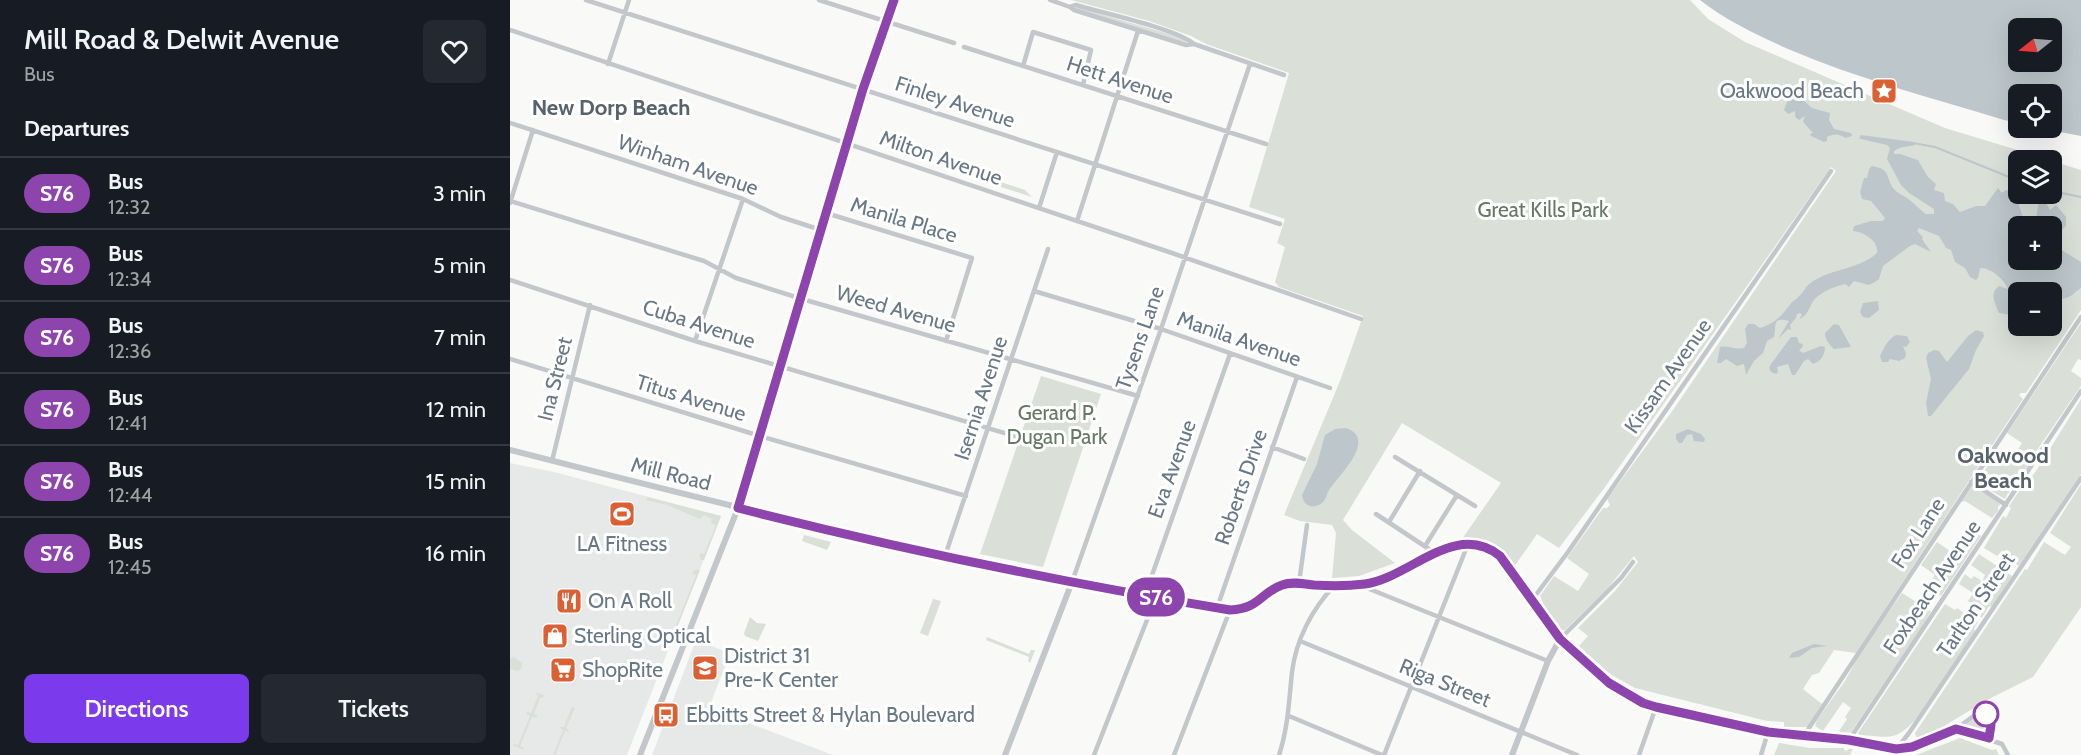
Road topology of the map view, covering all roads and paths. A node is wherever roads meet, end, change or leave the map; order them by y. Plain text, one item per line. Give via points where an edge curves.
1 (586, 0) edge
2 (629, 0) edge
3 (819, 0) edge
4 (894, 0) edge
5 (1050, 0) edge
6 (1070, 6) junction
7 (625, 12) junction
8 (886, 22) junction
9 (510, 30) edge
10 (1138, 31) junction
11 (954, 43) dead end
12 (1194, 44) junction
13 (964, 47) dead end
14 (608, 64) junction
15 (1250, 64) junction
16 (1023, 66) junction
17 (1284, 75) dead end
18 (1083, 85) junction
19 (863, 89) junction
20 (1117, 96) junction
21 (510, 123) edge
22 (532, 130) junction
23 (1227, 131) junction
24 (847, 144) junction
25 (1266, 144) dead end
26 (1057, 152) junction
27 (1095, 164) junction
28 (1832, 171) dead end
29 (743, 199) junction
30 (1206, 200) junction
31 (510, 202) edge
32 (1039, 208) junction
33 (826, 213) junction
34 (1077, 221) junction
35 (1280, 224) dead end
36 (821, 230) junction
37 (1048, 249) dead end
38 (1185, 258) junction
39 (719, 269) junction
40 (510, 280) edge
41 (1034, 291) junction
42 (801, 298) junction
43 (590, 306) junction
44 (2081, 317) edge
45 (1361, 319) dead end
46 (1161, 329) junction
47 (695, 341) junction
48 (946, 341) junction
49 (1230, 354) junction
50 (510, 359) edge
51 (1010, 360) junction
52 (781, 368) junction
53 (1297, 377) junction
54 (573, 379) junction
55 (1330, 388) dead end
56 (2081, 391) edge
57 (1138, 396) junction
58 (988, 428) junction
59 (760, 436) junction
60 (1018, 437) dead end
61 (1272, 447) junction
62 (510, 450) edge
63 (1395, 457) dead end
64 (1304, 459) dead end
65 (552, 461) junction
66 (1420, 471) junction
67 (2081, 478) edge
68 (1971, 482) junction
69 (1457, 495) junction
70 (966, 496) junction
71 (2006, 505) junction
72 (1475, 506) dead end
73 (738, 508) junction
74 (1376, 514) dead end
75 (1389, 522) junction
76 (1307, 525) dead end
77 (1468, 544) junction
78 (1425, 546) junction
79 (1435, 553) junction
80 (945, 557) junction
81 (1633, 562) dead end
82 (1072, 582) junction
83 (1299, 583) junction
84 (1360, 585) junction
85 (1334, 586) junction
86 (1145, 595) junction
87 (1156, 597) junction
88 (1532, 600) junction
89 (1217, 608) junction
90 (1230, 610) junction
91 (1438, 618) junction
92 (1560, 639) junction
93 (1300, 641) junction
94 (1548, 661) junction
95 (1410, 687) junction
96 (1656, 707) junction
97 (1289, 716) junction
98 (1956, 729) junction
99 (1521, 732) junction
100 (1768, 732) junction
101 (1803, 737) junction
102 (1989, 738) junction
103 (1849, 740) junction
104 (1896, 749) junction
105 (640, 755) edge
106 (1005, 755) edge
107 (1094, 755) edge
108 (1174, 755) edge
109 (1280, 755) edge
110 (1383, 755) edge
111 (1512, 755) edge
112 (1577, 755) edge
113 (1639, 755) edge
114 (1761, 755) edge
115 (1892, 755) edge
116 (2008, 755) edge

1 - 7 street, Finley Avenue
2 - 7 street
3 - 8 street
4 - 8 street
5 - 6 street
6 - 10 street
6 - 12 street via 1164,30
7 - 14 street
7 - 19 street, Finley Avenue
8 - 11 street
8 - 19 street
9 - 14 street, Milton Avenue
10 - 12 street
10 - 20 street
12 - 15 street
13 - 16 street, Hett Avenue
14 - 24 street, Milton Avenue
15 - 17 street
15 - 23 street, Tysens Lane
16 - 18 street, Hett Avenue
16 - 18 street via 1033,32 1091,50
18 - 20 street, Hett Avenue
19 - 24 street
19 - 26 street, Finley Avenue
20 - 23 street, Hett Avenue
20 - 27 street
21 - 22 street, Winham Avenue
22 - 29 street, Winham Avenue
22 - 31 street
23 - 25 street, Hett Avenue
23 - 30 street, Tysens Lane
24 - 32 street, Milton Avenue
24 - 33 street
26 - 27 street, Finley Avenue
26 - 32 street
27 - 30 street, Finley Avenue
27 - 34 street
28 - 88 street, Kissam Avenue
29 - 36 street, Winham Avenue
29 - 39 street
30 - 35 street, Finley Avenue
30 - 38 street, Tysens Lane
31 - 39 street, Weed Avenue via 704,261
32 - 34 street, Milton Avenue
33 - 36 street
33 - 48 street, Manila Place via 972,258
34 - 38 street, Milton Avenue
36 - 42 street
37 - 41 street, Isernia Avenue
38 - 45 street, Milton Avenue
38 - 46 street, Tysens Lane
39 - 42 street, Weed Avenue
39 - 47 street
40 - 43 street, Cuba Avenue
41 - 46 street, Manila Avenue
41 - 51 street, Isernia Avenue
42 - 48 street, Weed Avenue
42 - 52 street
43 - 47 street, Cuba Avenue
43 - 54 street, Ina Street
44 - 68 street, Fox Lane
46 - 49 street, Manila Avenue
46 - 57 street, Tysens Lane
47 - 52 street, Cuba Avenue
48 - 51 street, Weed Avenue
49 - 53 street, Manila Avenue
49 - 86 street, Eva Avenue
50 - 54 street, Titus Avenue
51 - 57 street, Weed Avenue
51 - 58 street, Isernia Avenue
52 - 58 street, Cuba Avenue
52 - 59 street
53 - 55 street, Manila Avenue
53 - 61 street, Roberts Drive
54 - 59 street, Titus Avenue
54 - 65 street, Ina Street
56 - 71 street, Foxbeach Avenue
57 - 82 street, Tysens Lane
58 - 60 street, Cuba Avenue
58 - 70 street, Isernia Avenue
59 - 70 street, Titus Avenue
59 - 73 street
61 - 64 street
61 - 89 street, Roberts Drive
62 - 65 street, Mill Road
63 - 66 street
65 - 73 street, Mill Road
66 - 69 street
66 - 75 street
67 - 104 street, Tarlton Street
68 - 71 street
68 - 101 street, Fox Lane
69 - 72 street
69 - 78 street
70 - 80 street, Isernia Avenue
71 - 103 street, Foxbeach Avenue
73 - 80 street, Mill Road
73 - 105 street
74 - 75 street
75 - 78 street
76 - 83 street
77 - 79 street, Mill Road
77 - 88 street via 1480,545 1500,556
77 - 91 street
78 - 79 street
79 - 84 street, Mill Road via 1382,580
80 - 82 street, Mill Road
81 - 92 street
82 - 86 street, Mill Road
82 - 106 street, Tysens Lane
83 - 85 street, Mill Road
83 - 90 street, Mill Road via 1281,585 1255,605
84 - 85 street, Mill Road
84 - 91 street
85 - 93 street via 1315,609
86 - 87 street, Mill Road
87 - 89 street, Mill Road
87 - 107 street
88 - 92 street
89 - 90 street, Mill Road
90 - 108 street
91 - 94 street
91 - 95 street
92 - 94 street
92 - 96 street via 1609,683
93 - 95 street, Riga Street
93 - 97 street via 1292,670
94 - 99 street
95 - 99 street, Riga Street
95 - 110 street
96 - 100 street
96 - 113 street
97 - 109 street
97 - 110 street
98 - 102 street
98 - 102 street via 1983,710 1991,725
98 - 104 street via 1912,747
99 - 111 street
99 - 112 street, Riga Street
100 - 101 street
100 - 114 street
101 - 103 street
102 - 116 street via 2002,744
103 - 104 street
104 - 115 street, Tarlton Street

